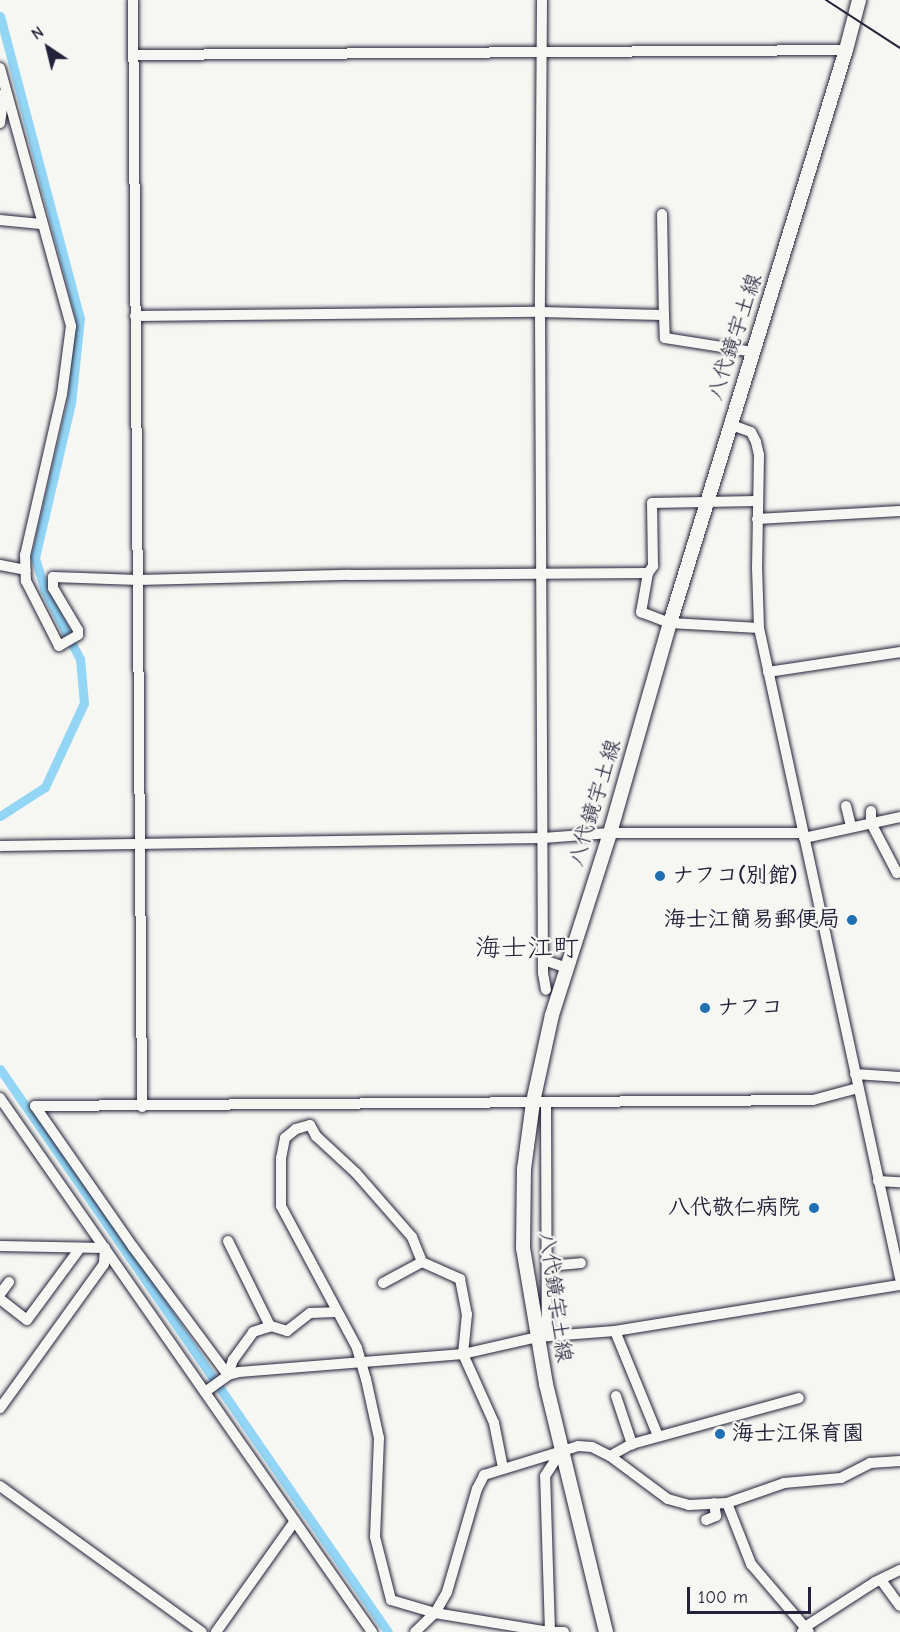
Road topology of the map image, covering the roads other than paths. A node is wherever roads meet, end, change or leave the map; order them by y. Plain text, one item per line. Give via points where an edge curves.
1 (133, 0) edge
2 (542, 0) edge
3 (859, 0) edge
4 (846, 50) junction
5 (543, 53) junction
6 (133, 55) junction
7 (0, 68) edge
8 (5, 87) junction
9 (0, 123) edge
10 (662, 214) dead end
11 (0, 220) edge
12 (41, 224) junction
13 (540, 312) junction
14 (664, 315) junction
15 (135, 316) junction
16 (753, 352) junction
17 (729, 424) junction
18 (757, 501) junction
19 (706, 503) junction
20 (900, 511) edge
21 (757, 519) junction
22 (0, 565) edge
23 (26, 570) junction
24 (648, 573) junction
25 (542, 574) junction
26 (138, 580) junction
27 (670, 623) junction
28 (759, 628) junction
29 (900, 652) edge
30 (768, 672) junction
31 (846, 806) dead end
32 (871, 811) dead end
33 (900, 817) edge
34 (872, 823) junction
35 (851, 826) junction
36 (610, 833) junction
37 (803, 836) junction
38 (543, 838) junction
39 (139, 844) junction
40 (0, 846) edge
41 (900, 872) edge
42 (544, 960) junction
43 (567, 968) junction
44 (546, 990) dead end
45 (855, 1074) junction
46 (900, 1077) edge
47 (858, 1088) junction
48 (0, 1098) edge
49 (539, 1102) junction
50 (316, 1105) junction
51 (142, 1107) junction
52 (310, 1125) junction
53 (878, 1181) junction
54 (900, 1182) edge
55 (228, 1241) dead end
56 (0, 1246) edge
57 (80, 1248) junction
58 (105, 1248) junction
59 (422, 1262) junction
60 (581, 1263) dead end
61 (548, 1266) junction
62 (900, 1278) edge
63 (9, 1282) dead end
64 (383, 1283) dead end
65 (900, 1285) edge
66 (0, 1294) edge
67 (0, 1299) edge
68 (335, 1312) junction
69 (270, 1326) junction
70 (615, 1331) junction
71 (542, 1337) junction
72 (463, 1354) junction
73 (360, 1362) junction
74 (228, 1376) junction
75 (205, 1392) junction
76 (616, 1396) dead end
77 (799, 1398) dead end
78 (0, 1408) edge
79 (658, 1436) junction
80 (632, 1444) junction
81 (561, 1451) junction
82 (610, 1456) junction
83 (900, 1461) edge
84 (503, 1468) junction
85 (0, 1486) edge
86 (714, 1503) junction
87 (727, 1503) junction
88 (706, 1520) dead end
89 (296, 1521) junction
90 (900, 1570) edge
91 (881, 1580) junction
92 (900, 1606) edge
93 (435, 1613) junction
94 (805, 1630) edge
95 (202, 1632) edge
96 (216, 1632) edge
97 (372, 1632) edge
98 (415, 1632) edge
99 (551, 1632) edge
100 (564, 1632) edge
101 (606, 1632) edge

1 - 6 street
2 - 5 street
3 - 4 main road, 八代鏡宇土線
4 - 5 street
4 - 16 main road, 八代鏡宇土線
5 - 6 street
5 - 13 street
6 - 15 street
7 - 8 street
8 - 9 street
8 - 12 street
10 - 14 street
11 - 12 street
12 - 23 street via 71,326 62,393 29,531
13 - 14 street
13 - 15 street
13 - 25 street
14 - 16 street via 665,339
15 - 26 street
16 - 17 main road, 八代鏡宇土線
17 - 18 street via 751,432 756,442
17 - 19 main road, 八代鏡宇土線
18 - 19 street
18 - 21 street
19 - 24 street via 652,503 653,566
19 - 27 main road, 八代鏡宇土線
20 - 21 street
21 - 28 street
22 - 23 street
23 - 26 street via 26,581 59,646 78,635 78,630 53,588 53,577
24 - 25 street
24 - 27 street via 641,612
25 - 26 street
25 - 38 street
26 - 39 street
27 - 28 street
27 - 36 main road, 八代鏡宇土線
28 - 30 street
29 - 30 street
30 - 37 street
31 - 35 street
32 - 34 street
33 - 34 street
34 - 35 street
34 - 41 street via 897,873
35 - 37 street
36 - 37 street
36 - 38 street
36 - 43 main road, 八代鏡宇土線
37 - 45 street
38 - 39 street
38 - 42 street
39 - 40 street
39 - 51 street
42 - 43 street
42 - 44 street
43 - 49 main road, 八代鏡宇土線 via 552,1015
45 - 46 street
45 - 47 street
47 - 49 street via 813,1100
47 - 53 street
48 - 58 street
49 - 50 street
49 - 61 street
49 - 71 main road, 八代鏡宇土線 via 524,1169 523,1248
50 - 51 street
50 - 52 street
51 - 74 street via 35,1106
52 - 59 street via 412,1237
52 - 68 street via 285,1138 281,1206
53 - 54 street
53 - 62 street
55 - 69 street
56 - 57 street
57 - 58 street
57 - 67 street via 27,1320
58 - 75 street
58 - 78 street via 104,1264
59 - 64 street
59 - 72 street via 460,1279 467,1314
60 - 61 street
61 - 71 street
63 - 66 street
65 - 70 street
68 - 69 street via 310,1313 288,1331
68 - 73 street via 357,1348
69 - 74 street via 253,1332 233,1360
70 - 71 street
70 - 79 street
71 - 72 street
71 - 81 main road, 八代鏡宇土線
72 - 73 street
72 - 84 street via 494,1422
73 - 74 street
73 - 93 street via 379,1438 374,1524 382,1571 392,1600
74 - 75 street
75 - 89 street
76 - 80 street
77 - 79 street
79 - 80 street
80 - 82 street
81 - 82 street via 592,1447
81 - 84 street
81 - 99 street via 545,1476
81 - 101 main road, 八代鏡宇土線
82 - 86 street via 668,1499 689,1504
83 - 87 street via 870,1463 841,1478 784,1483
84 - 93 street via 484,1474 447,1592
85 - 95 street
86 - 87 street
86 - 88 street via 716,1516
87 - 94 street via 751,1564
89 - 96 street
89 - 97 street
90 - 91 street
91 - 92 street
91 - 94 street
93 - 98 street
93 - 99 street
99 - 100 street

